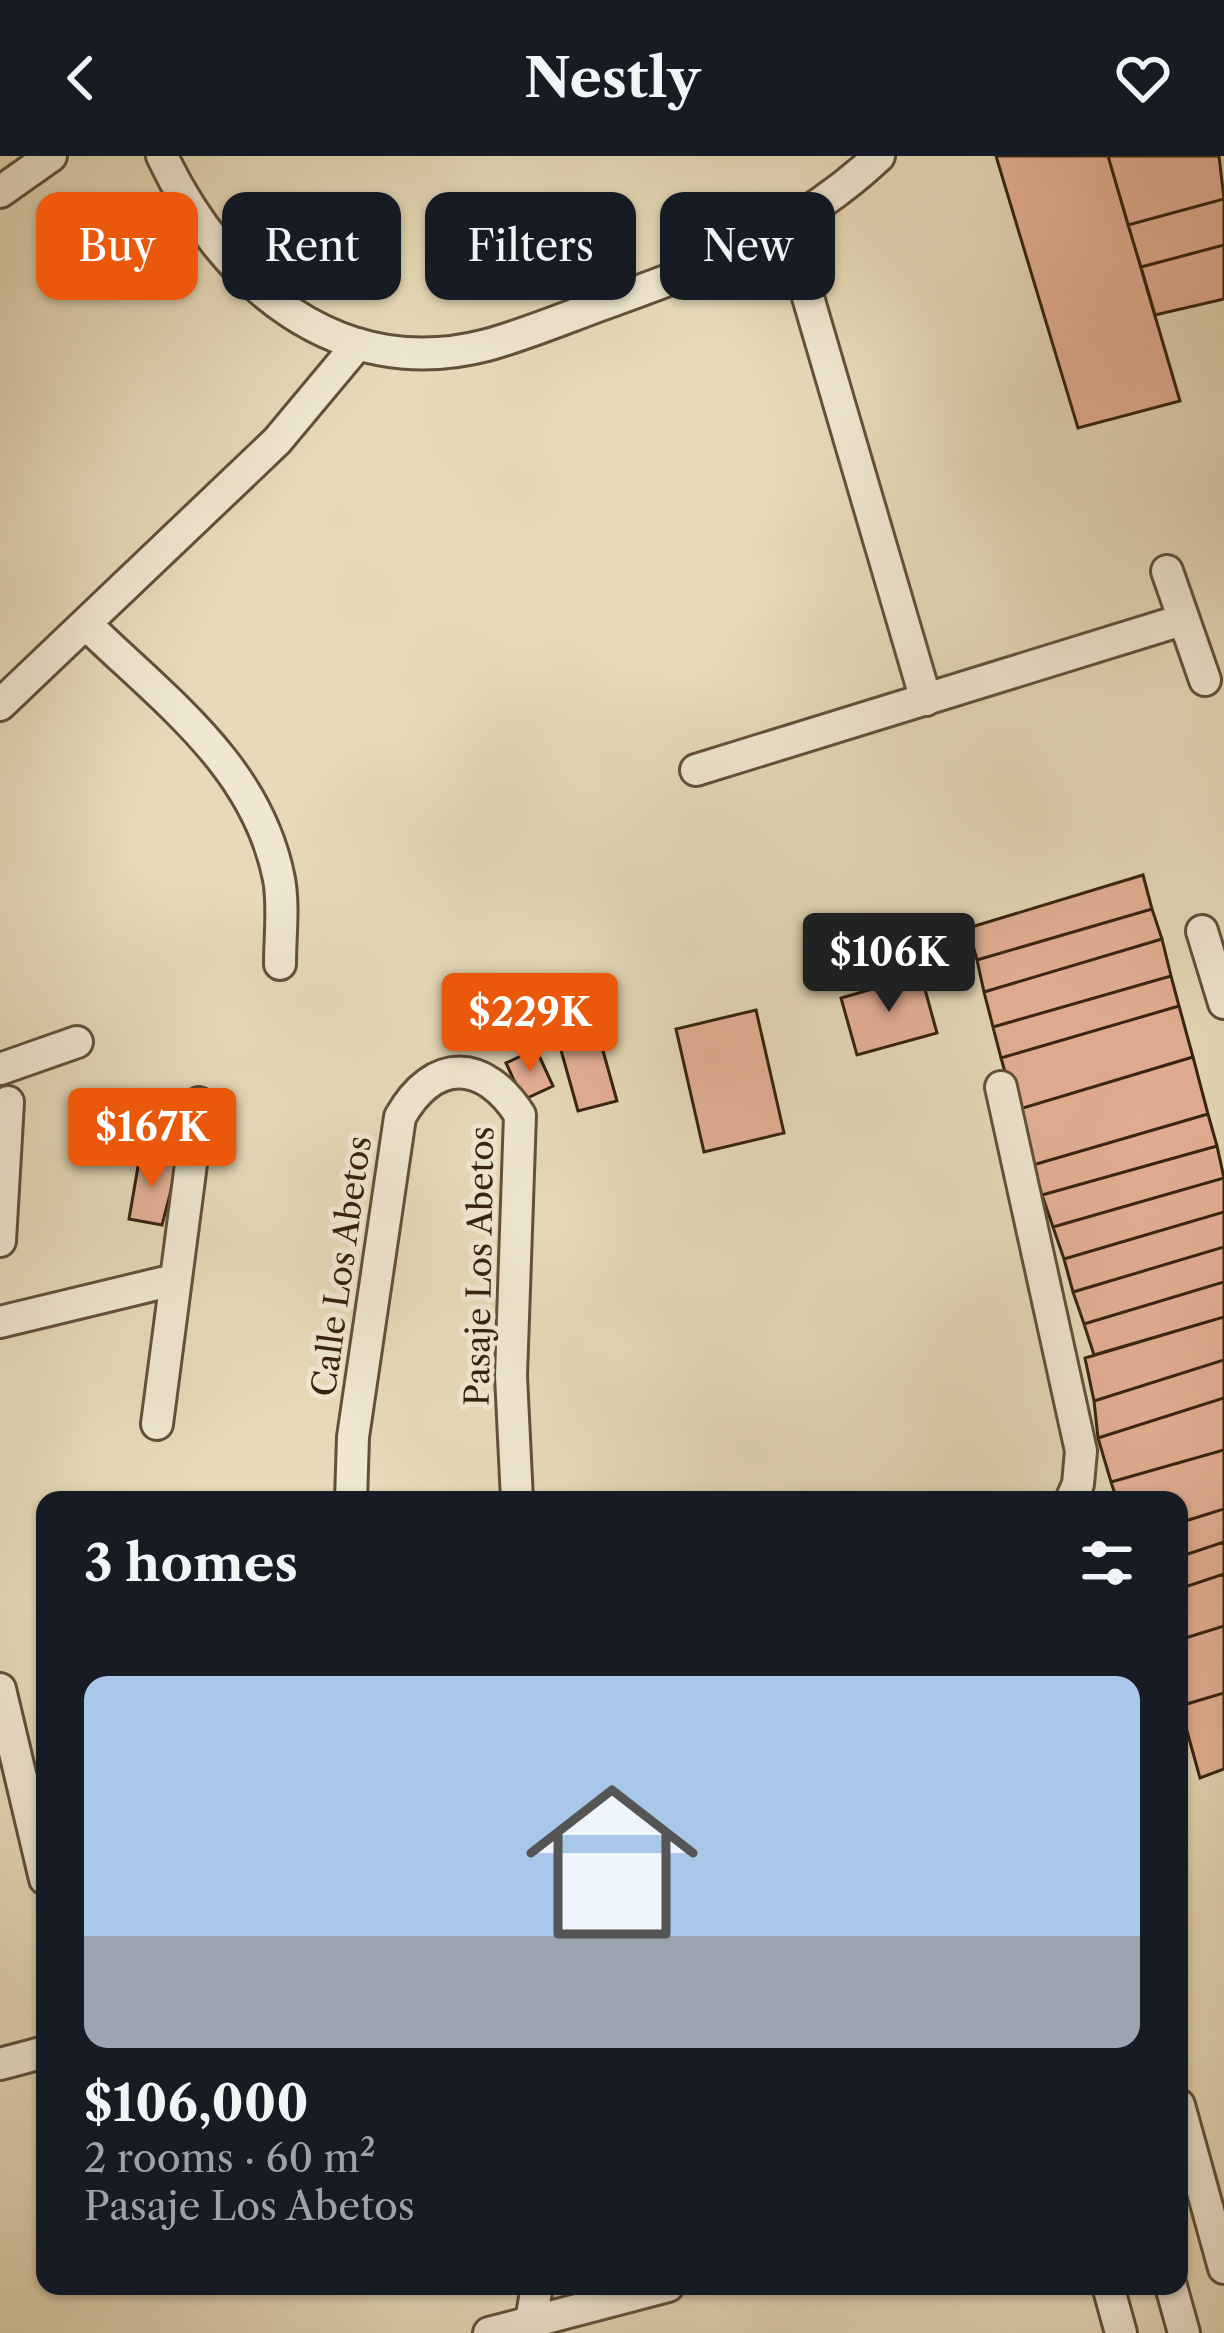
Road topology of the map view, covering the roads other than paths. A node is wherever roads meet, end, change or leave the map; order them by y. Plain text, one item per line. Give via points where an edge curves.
1 (51, 156) edge
2 (162, 156) edge
3 (879, 156) edge
4 (0, 192) edge
5 (834, 192) edge
6 (660, 284) edge
7 (809, 300) edge
8 (358, 344) junction
9 (1167, 571) dead end
10 (1182, 620) junction
11 (86, 624) junction
12 (1205, 680) dead end
13 (926, 700) junction
14 (0, 705) edge
15 (696, 770) dead end
16 (1202, 931) dead end
17 (280, 964) dead end
18 (1224, 1003) edge
19 (77, 1042) dead end
20 (0, 1069) edge
21 (455, 1072) joint
22 (1001, 1088) dead end
23 (8, 1102) dead end
24 (199, 1103) dead end
25 (0, 1241) edge
26 (174, 1280) junction
27 (0, 1322) edge
28 (157, 1424) dead end
29 (351, 1491) edge
30 (517, 1491) edge
31 (1074, 1491) edge
32 (0, 1689) edge
33 (36, 1841) edge
34 (36, 2054) edge
35 (0, 2064) edge
36 (1188, 2156) edge
37 (1224, 2268) edge
38 (536, 2295) edge
39 (638, 2295) edge
40 (1110, 2295) edge
41 (1173, 2295) edge
42 (531, 2327) edge
43 (490, 2333) edge
44 (1121, 2333) edge
45 (1184, 2333) edge

1 - 4 street
2 - 8 street via 186,207 223,256 266,296
3 - 5 street
6 - 8 street via 486,345 396,354
7 - 13 street
8 - 11 street via 277,441
9 - 10 street
10 - 12 street
10 - 13 street
11 - 14 street
11 - 17 street via 228,762 252,796 280,885
13 - 15 street
16 - 18 street
19 - 20 street
21 - 29 street, Calle Los Abetos via 414,1092 400,1117 352,1437
21 - 30 street, Pasaje Los Abetos via 502,1088 520,1115 511,1376
22 - 31 street via 1081,1451
23 - 25 street
24 - 26 street
26 - 27 street
26 - 28 street
32 - 33 street
34 - 35 street
36 - 37 street
38 - 42 street
39 - 42 street
40 - 44 street
41 - 45 street
42 - 43 street

